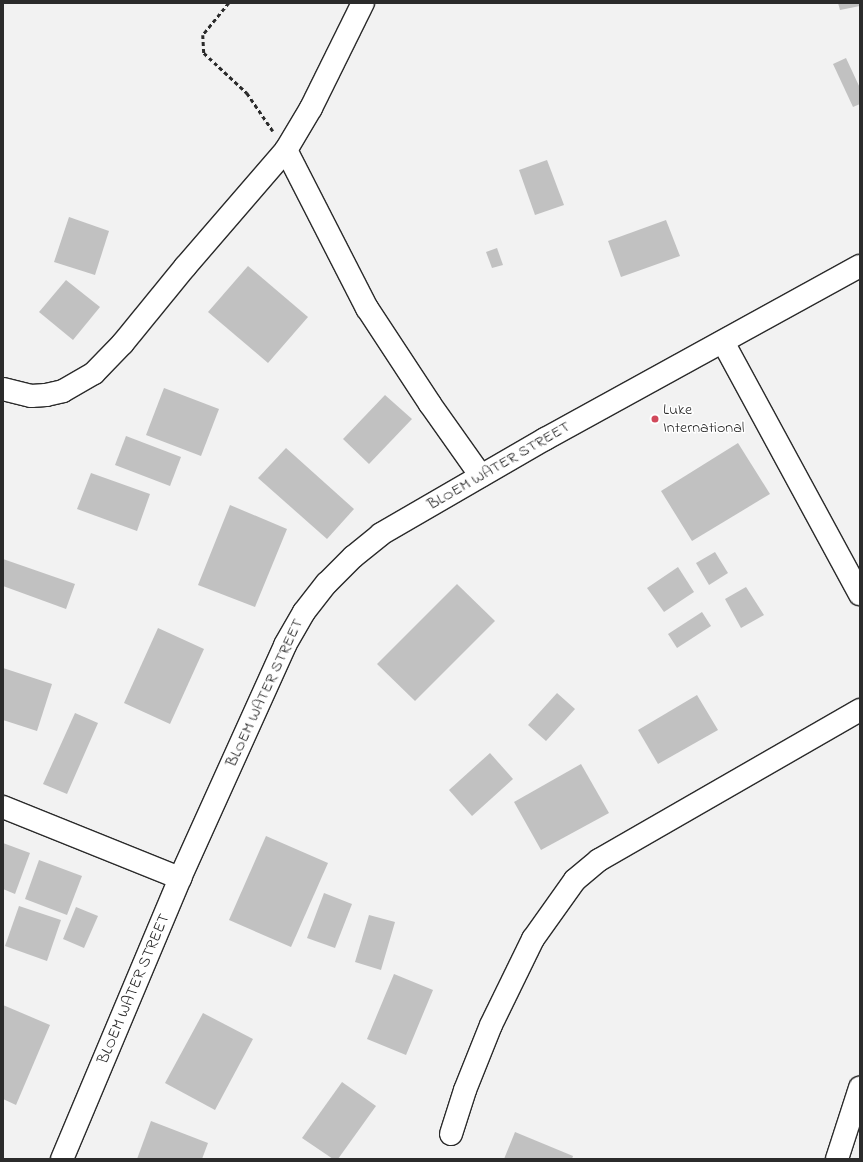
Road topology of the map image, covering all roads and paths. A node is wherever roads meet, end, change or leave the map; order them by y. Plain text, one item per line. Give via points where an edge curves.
1 (229, 3) edge
2 (363, 3) edge
3 (286, 150) junction
4 (860, 266) edge
5 (723, 342) junction
6 (3, 389) edge
7 (481, 476) junction
8 (860, 594) edge
9 (860, 710) edge
10 (3, 807) edge
11 (180, 878) junction
12 (860, 1088) edge
13 (451, 1134) dead end
14 (853, 1137) edge
15 (62, 1159) edge
16 (837, 1159) edge

1 - 3 path via 203,35 204,53 247,93
2 - 3 street via 311,108
3 - 6 street via 123,343 94,373 63,391 46,395 31,396
3 - 7 street via 367,308
4 - 5 street, BLOEM WATER STREET
5 - 7 street, BLOEM WATER STREET
5 - 8 street
7 - 11 street, BLOEM WATER STREET via 381,534 327,583 304,612 285,645
9 - 13 street via 599,860 575,880 533,939 491,1025 465,1090
10 - 11 street
11 - 15 street, BLOEM WATER STREET
12 - 14 street
14 - 16 street

